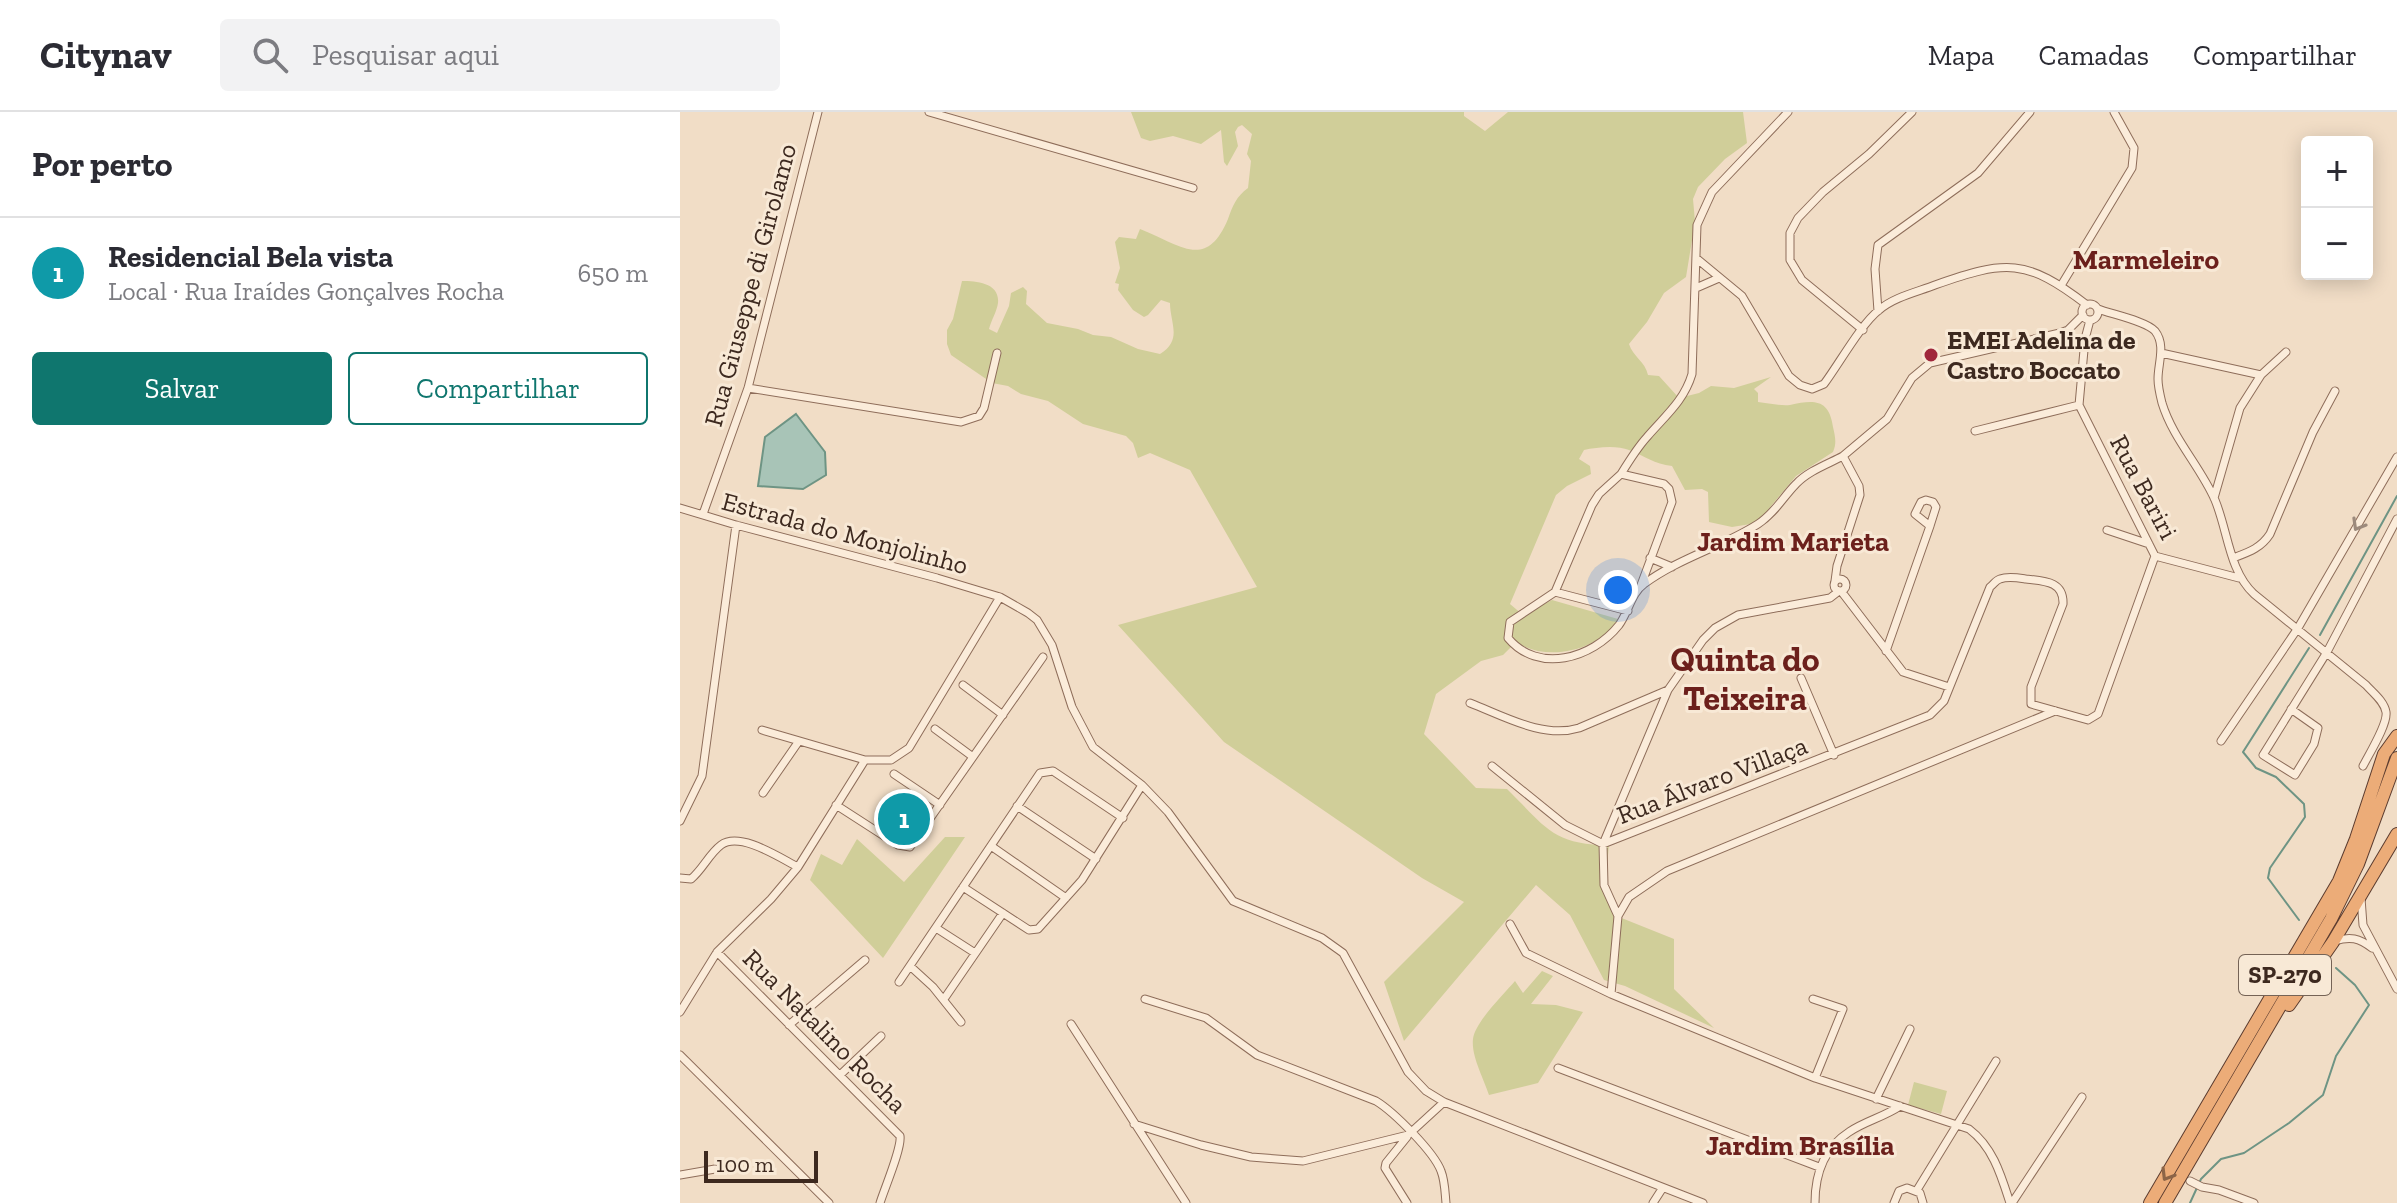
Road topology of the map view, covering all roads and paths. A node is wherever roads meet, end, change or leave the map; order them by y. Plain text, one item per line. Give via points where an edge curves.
1 (818, 112) edge
2 (929, 112) edge
3 (1788, 112) edge
4 (1912, 112) edge
5 (2030, 112) edge
6 (2114, 112) edge
7 (1193, 188) dead end
8 (1696, 258) junction
9 (1719, 278) junction
10 (2062, 284) junction
11 (1696, 288) junction
12 (2087, 305) junction
13 (2098, 309) junction
14 (1878, 311) junction
15 (2087, 318) junction
16 (1863, 330) junction
17 (2286, 352) dead end
18 (997, 353) dead end
19 (2161, 353) junction
20 (2261, 375) junction
21 (748, 388) junction
22 (2335, 391) dead end
23 (2079, 405) junction
24 (1975, 431) dead end
25 (1843, 456) junction
26 (2397, 457) edge
27 (1621, 474) junction
28 (2214, 498) junction
29 (680, 508) edge
30 (703, 514) junction
31 (2397, 519) edge
32 (736, 525) junction
33 (1930, 526) dead end
34 (2107, 530) dead end
35 (2149, 544) junction
36 (2155, 556) junction
37 (1650, 558) junction
38 (2233, 558) junction
39 (1672, 567) junction
40 (2239, 578) junction
41 (1840, 585) junction
42 (1640, 586) junction
43 (1555, 592) junction
44 (1000, 597) junction
45 (1628, 611) junction
46 (2298, 628) junction
47 (1886, 651) junction
48 (2327, 652) junction
49 (1043, 657) dead end
50 (1801, 678) dead end
51 (963, 685) dead end
52 (1949, 687) junction
53 (1668, 690) junction
54 (1470, 703) dead end
55 (2291, 709) junction
56 (2055, 711) junction
57 (1003, 715) junction
58 (2397, 724) edge
59 (935, 729) dead end
60 (762, 730) dead end
61 (2397, 736) edge
62 (799, 741) junction
63 (2221, 741) dead end
64 (1834, 755) junction
65 (2391, 756) edge
66 (973, 757) junction
67 (865, 760) junction
68 (1492, 766) dead end
69 (2363, 766) dead end
70 (894, 774) dead end
71 (1142, 785) junction
72 (763, 793) dead end
73 (836, 805) junction
74 (940, 805) junction
75 (1017, 806) junction
76 (1123, 818) junction
77 (680, 821) edge
78 (2397, 834) edge
79 (1603, 844) junction
80 (991, 846) junction
81 (1096, 859) junction
82 (798, 867) junction
83 (680, 878) edge
84 (963, 887) junction
85 (2361, 896) junction
86 (1066, 898) junction
87 (1003, 913) junction
88 (1618, 916) junction
89 (1510, 924) dead end
90 (936, 928) junction
91 (2333, 942) junction
92 (2375, 950) junction
93 (717, 952) junction
94 (975, 953) junction
95 (865, 960) dead end
96 (910, 966) junction
97 (899, 982) dead end
98 (2397, 989) edge
99 (1611, 994) junction
100 (944, 999) junction
101 (1145, 999) dead end
102 (1813, 999) dead end
103 (680, 1012) edge
104 (961, 1022) dead end
105 (1071, 1024) dead end
106 (789, 1025) junction
107 (1910, 1029) dead end
108 (881, 1036) dead end
109 (2252, 1051) junction
110 (680, 1055) edge
111 (1996, 1061) dead end
112 (1558, 1068) dead end
113 (840, 1075) junction
114 (1815, 1078) junction
115 (2082, 1097) dead end
116 (1876, 1099) junction
117 (1444, 1102) junction
118 (1900, 1106) junction
119 (1957, 1123) junction
120 (1134, 1124) junction
121 (1410, 1134) junction
122 (1819, 1167) junction
123 (715, 1169) dead end
124 (680, 1175) edge
125 (2191, 1182) dead end
126 (1662, 1189) junction
127 (1917, 1190) junction
128 (829, 1203) edge
129 (880, 1203) edge
130 (1186, 1203) edge
131 (1407, 1203) edge
132 (1446, 1203) edge
133 (1653, 1203) edge
134 (1703, 1203) edge
135 (1815, 1203) edge
136 (1894, 1203) edge
137 (1923, 1203) edge
138 (2011, 1203) edge
139 (2150, 1203) edge
140 (2165, 1203) edge
141 (2254, 1203) edge

1 - 21 street, Rua Giuseppe di Girolamo
2 - 7 street
3 - 8 street via 1712,192 1697,225
4 - 16 street via 1823,192 1790,233 1790,260 1802,280
5 - 14 street via 1978,173 1878,245
6 - 10 street via 2135,153 2132,168
8 - 9 street
8 - 11 street
9 - 11 street
9 - 16 street via 1742,296 1789,376 1800,385 1812,389 1824,384
10 - 12 street
10 - 14 street via 2009,266 1970,273
11 - 27 street via 1688,389
12 - 13 street
12 - 15 street
13 - 15 street via 2096,318
13 - 19 street via 2153,329
14 - 16 street
15 - 23 street
15 - 25 street via 2060,333 1930,363 1912,378 1887,419
17 - 20 street
18 - 21 street via 984,408 979,416 961,422
19 - 20 street
19 - 28 street via 2158,378 2167,416
20 - 28 street via 2235,421
21 - 30 street, Rua Giuseppe di Girolamo
22 - 38 street via 2270,534 2254,550
23 - 24 street
23 - 35 street, Rua Bariri
25 - 39 street via 1799,481 1763,521
25 - 41 street via 1860,495 1837,566
26 -> 46 street
27 - 37 street via 1664,484 1672,495
27 - 43 street via 1592,505
28 - 38 street
29 - 30 street, Estrada do Monjolinho
30 - 32 street, Estrada do Monjolinho
31 - 48 street
32 - 44 street, Estrada do Monjolinho
32 - 77 street via 702,776
33 - 47 street
34 - 35 street
35 - 36 street, Rua Bariri
36 - 40 street, Rua Bariri
36 - 56 street via 2098,714 2088,720
37 - 39 street
37 - 42 street
38 - 40 street
39 - 42 street
40 - 46 street
41 - 47 street
41 - 53 street via 1833,597 1725,620 1703,640
42 - 45 street
43 - 45 street
43 - 45 street via 1510,622 1508,638 1525,654 1552,659 1579,654 1605,639
44 - 67 street via 909,748 891,760
44 - 71 street, Estrada do Monjolinho via 1037,620 1093,747
46 - 48 street
46 - 63 street
47 - 52 street via 1903,672
48 - 55 street
48 - 69 street via 2366,685 2386,713
49 - 57 street
50 - 64 street
51 - 57 street
52 - 56 street, Rua Álvaro Villaça via 1990,587 2000,579 2050,581 2061,591 2063,604 2029,697 2031,704
52 - 64 street, Rua Álvaro Villaça via 1930,715
53 - 54 street via 1564,732 1546,731
53 - 79 street
55 - 55 street via 2263,755 2295,775 2318,728
56 - 88 street via 1667,871 1629,897
57 - 66 street
58 - 65 highway
59 - 66 street
60 - 62 street
61 - 65 highway, SP-270
62 - 67 street
62 - 72 street
64 - 79 street, Rua Álvaro Villaça
65 - 109 highway, SP-270 via 2358,864
65 -> 139 highway, SP-270 via 2339,881
66 - 74 street
67 - 73 street
68 - 79 street, Rua Álvaro Villaça via 1565,825
70 - 74 street
71 - 76 street
71 - 117 street, Estrada do Monjolinho via 1179,824 1233,901 1322,938 1343,953 1396,1055 1426,1091
73 - 74 street via 902,847 913,844
73 - 82 street
75 - 76 street via 1040,773 1049,770
75 - 80 street
75 - 81 street
76 - 81 street
78 - 85 highway
79 - 88 street via 1604,885
80 - 84 street
80 - 86 street
81 - 86 street
82 - 83 street via 753,844 731,841 691,879
82 - 93 street
84 - 87 street
84 - 90 street
85 - 91 highway
85 - 92 street via 2363,925
86 - 87 street via 1035,930
87 - 94 street
88 - 99 street
89 - 99 street via 1526,953
90 - 94 street
90 - 96 street
91 - 92 street via 2357,939
91 - 109 highway
92 - 98 street
93 - 103 street
93 - 106 street, Rua Natalino Rocha
94 - 100 street
95 - 106 street
96 - 97 street
96 - 100 street
99 - 114 street
100 - 104 street
101 - 121 street via 1206,1018 1257,1055 1376,1101 1392,1110
102 - 114 street via 1843,1009
105 - 120 street
106 - 113 street, Rua Natalino Rocha
107 - 116 street
108 - 113 street
109 - 140 highway, SP-270
110 - 128 street
111 - 119 street
112 - 122 street
113 - 129 street, Rua Natalino Rocha via 902,1140
114 - 116 street
115 - 138 street
116 - 118 street
117 - 121 street
117 - 126 street, Estrada do Monjolinho
118 - 119 street
118 - 122 street via 1848,1132
119 - 127 street
119 - 138 street via 1987,1146
120 - 121 street via 1201,1145 1287,1161 1320,1158
120 - 130 street
121 - 131 street via 1385,1168
121 - 132 street via 1441,1171
122 - 135 street
123 - 124 street
125 - 141 street
126 - 133 street
126 - 134 street, Estrada do Monjolinho
127 - 136 street via 1903,1189
127 - 137 street

